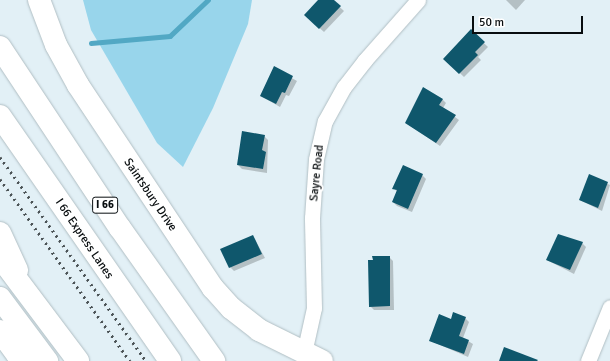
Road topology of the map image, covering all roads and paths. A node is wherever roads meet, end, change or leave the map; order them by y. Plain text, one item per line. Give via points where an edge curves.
1 (38, 0) edge
2 (418, 0) edge
3 (0, 47) edge
4 (1, 117) edge
5 (0, 233) edge
6 (0, 257) edge
7 (0, 298) edge
8 (31, 300) junction
9 (610, 307) edge
10 (0, 331) edge
11 (313, 357) edge
12 (26, 361) edge
13 (47, 361) edge
14 (78, 361) edge
15 (170, 361) edge
16 (214, 361) edge
17 (588, 361) edge

1 - 11 main road, Saintsbury Drive via 56,45 78,85 213,288 231,308 259,330
2 - 11 street, Sayre Road via 352,76 326,122 316,159 312,218
3 - 16 main road, I 66 via 120,228
4 - 15 main road, I 66 Express Lanes
5 - 8 main road
6 - 8 main road
7 - 13 main road
8 - 14 main road
9 - 17 street
10 - 12 main road via 18,356

